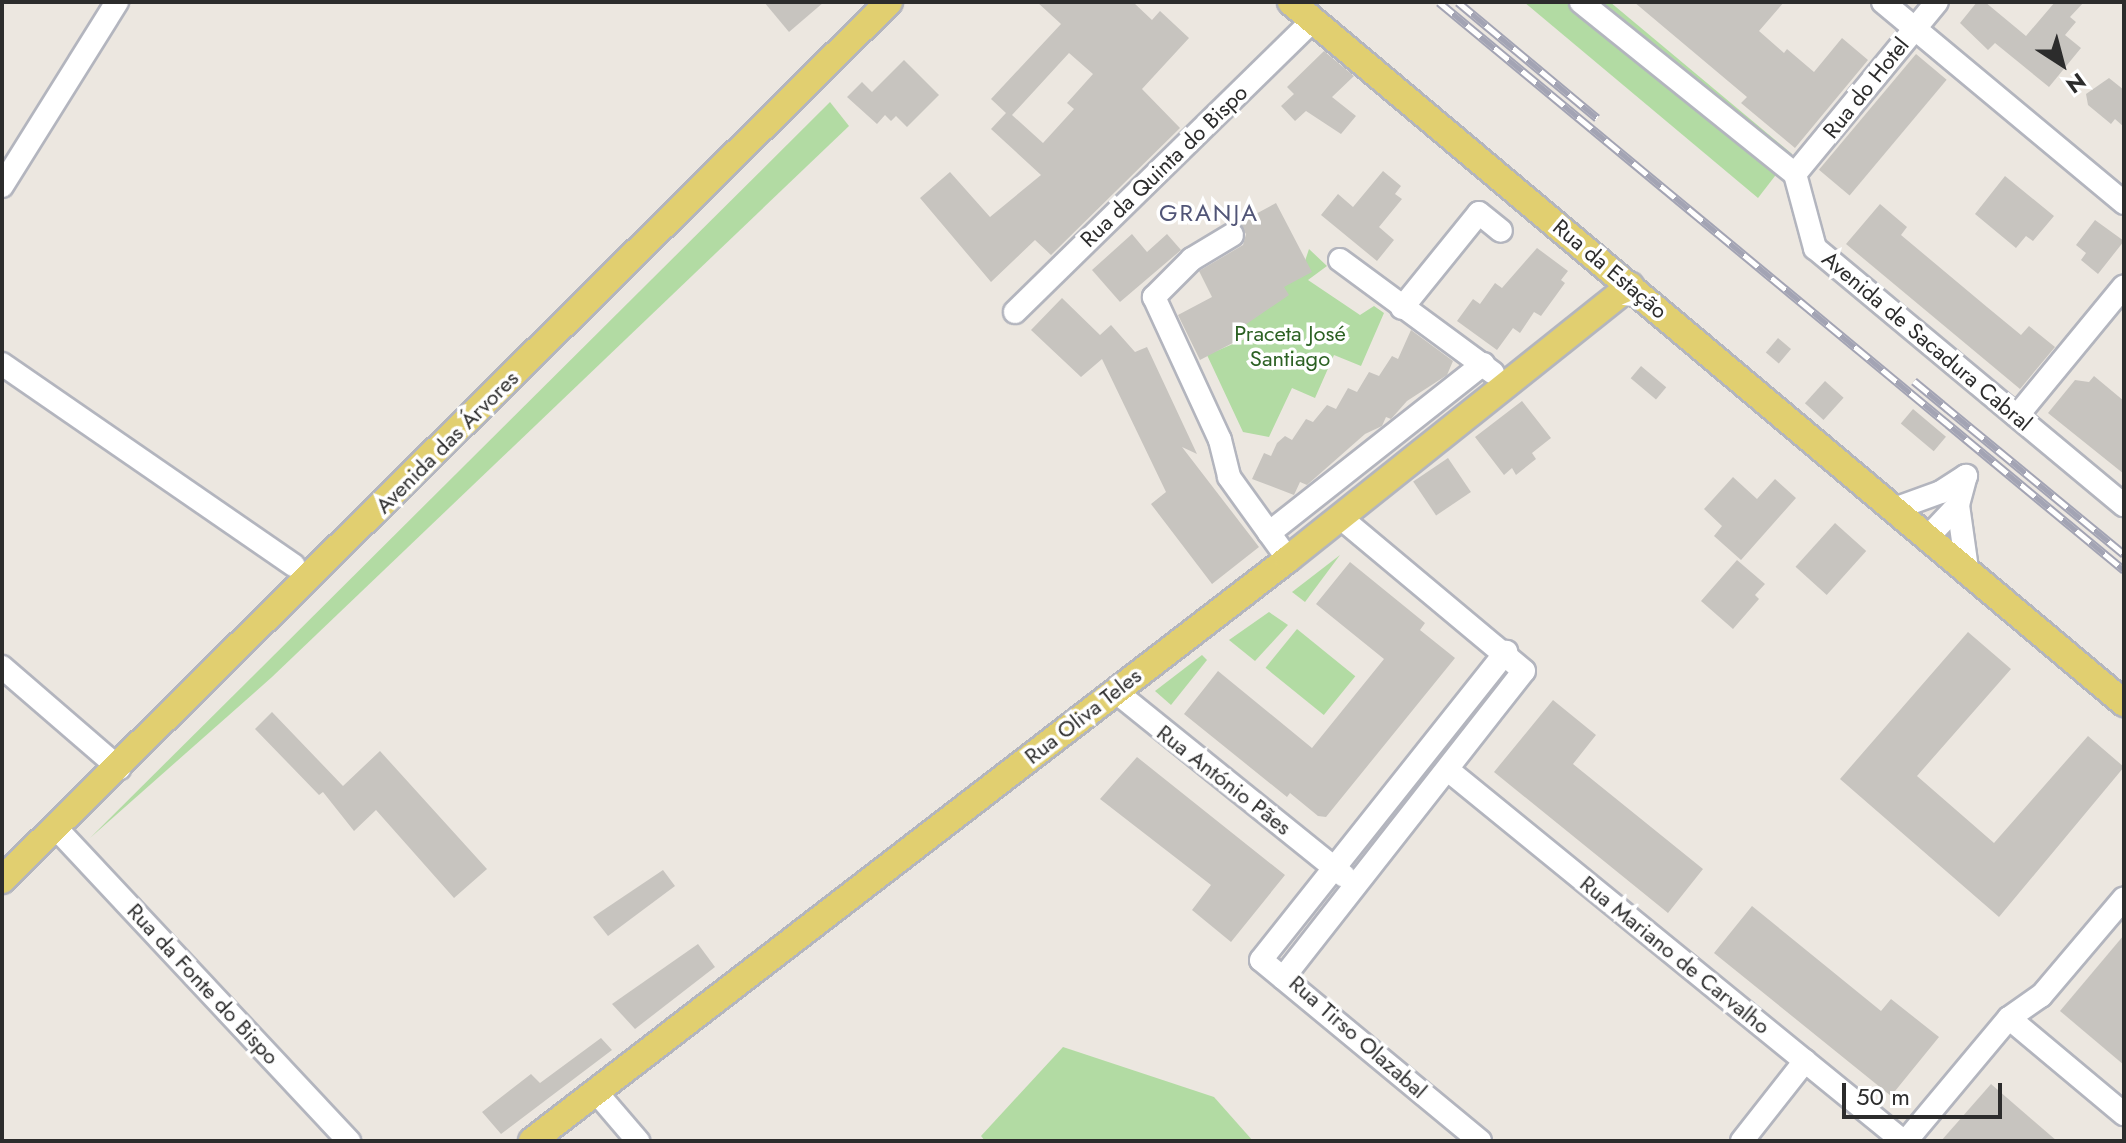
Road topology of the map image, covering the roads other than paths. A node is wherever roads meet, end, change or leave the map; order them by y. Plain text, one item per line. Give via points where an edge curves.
1 (117, 2) edge
2 (889, 2) edge
3 (1291, 2) edge
4 (1581, 2) edge
5 (1883, 2) edge
6 (1937, 2) edge
7 (1313, 20) junction
8 (1915, 28) junction
9 (1795, 174) junction
10 (2, 186) edge
11 (2124, 203) edge
12 (1501, 231) dead end
13 (1232, 235) dead end
14 (1340, 260) dead end
15 (1630, 286) junction
16 (2124, 286) edge
17 (1402, 308) junction
18 (1015, 312) dead end
19 (2, 364) edge
20 (1483, 364) junction
21 (1508, 387) junction
22 (2017, 416) junction
23 (1950, 498) junction
24 (2124, 505) edge
25 (1894, 509) junction
26 (1340, 517) junction
27 (1269, 533) junction
28 (1928, 537) junction
29 (1288, 559) junction
30 (293, 565) dead end
31 (1967, 569) junction
32 (1506, 652) junction
33 (2, 667) edge
34 (1115, 691) junction
35 (2124, 703) edge
36 (119, 768) junction
37 (1448, 770) junction
38 (56, 828) junction
39 (1334, 867) junction
40 (2, 880) edge
41 (1354, 884) junction
42 (2124, 898) edge
43 (1283, 978) junction
44 (2009, 1018) junction
45 (1805, 1061) junction
46 (596, 1092) junction
47 (2124, 1114) edge
48 (349, 1141) edge
49 (532, 1141) edge
50 (638, 1141) edge
51 (1480, 1141) edge
52 (1742, 1141) edge
53 (1904, 1141) edge

1 - 10 street
2 - 36 main road, Avenida das Árvores
3 - 7 main road, Rua da Estação
4 - 9 street
5 - 8 street
6 - 8 street, Rua do Hotel
7 - 15 main road, Rua da Estação
7 - 18 street, Rua da Quinta do Bispo
8 - 9 street, Rua do Hotel
8 - 11 street
9 - 22 street, Avenida de Sacadura Cabral via 1815,248
12 - 17 street via 1479,213
13 - 27 street via 1192,259 1154,297 1220,440 1229,477
14 - 17 street
15 - 21 main road, Rua Oliva Teles
15 - 25 main road, Rua da Estação
16 - 22 street
17 - 20 street
19 - 30 street
20 - 21 street
20 - 27 street
21 - 26 main road, Rua Oliva Teles
22 - 24 street, Avenida de Sacadura Cabral
23 - 25 street
23 - 28 street via 1929,515
23 - 31 street
25 - 28 main road, Rua da Estação
26 - 29 main road, Rua Oliva Teles
26 - 32 street
27 - 29 street
28 - 31 main road, Rua da Estação
29 - 34 main road, Rua Oliva Teles
31 - 35 main road, Rua da Estação
32 - 37 street, Rua Tirso Olazabal via 1524,671
32 - 39 street
33 - 36 street
34 - 39 street, Rua António Pães
34 - 46 main road, Rua Oliva Teles
36 - 38 main road, Avenida das Árvores
37 - 41 street, Rua Tirso Olazabal
37 - 45 street, Rua Mariano de Carvalho
38 - 40 main road, Avenida das Árvores
38 - 48 street, Rua da Fonte do Bispo
39 - 41 street
39 - 43 street via 1261,960
41 - 43 street, Rua Tirso Olazabal
42 - 44 street via 2041,996
43 - 51 street, Rua Tirso Olazabal
44 - 47 street
44 - 53 street
45 - 52 street
45 - 53 street, Rua Mariano de Carvalho
46 - 49 main road, Rua Oliva Teles
46 - 50 street

